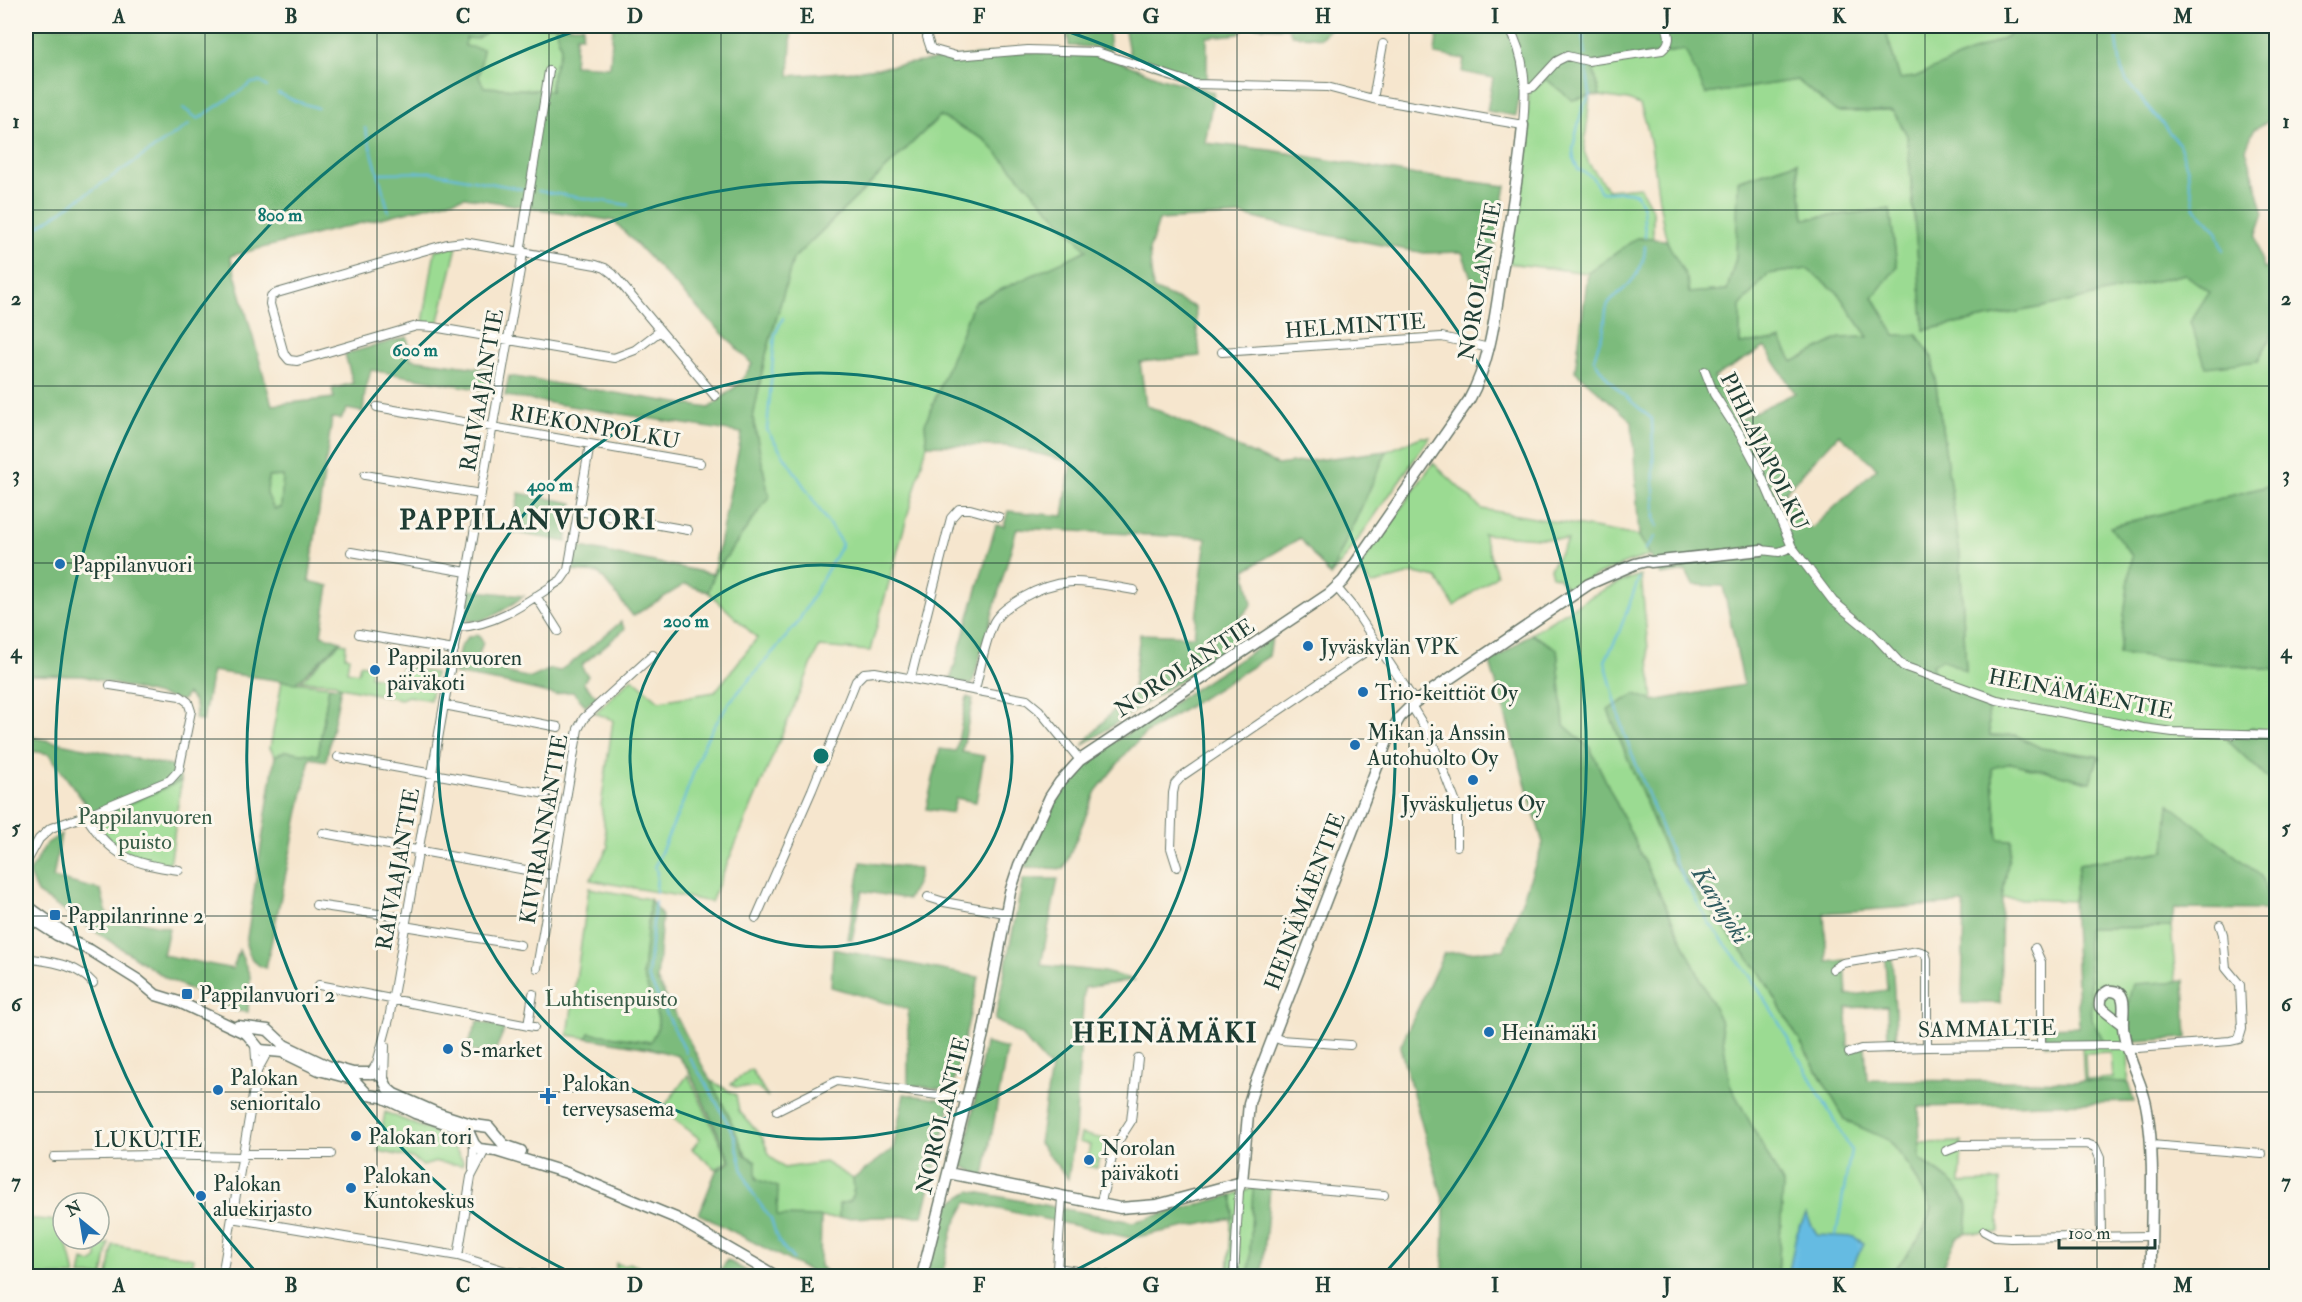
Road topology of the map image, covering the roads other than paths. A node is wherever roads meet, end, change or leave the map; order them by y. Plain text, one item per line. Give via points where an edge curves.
1 (929, 26) edge
2 (1508, 26) edge
3 (1666, 26) edge
4 (1383, 44) dead end
5 (549, 71) dead end
6 (1526, 89) junction
7 (1373, 99) junction
8 (1523, 125) junction
9 (523, 253) junction
10 (660, 331) junction
11 (508, 339) junction
12 (1489, 348) junction
13 (1222, 352) dead end
14 (1705, 371) dead end
15 (715, 396) dead end
16 (377, 407) dead end
17 (492, 426) junction
18 (590, 444) junction
19 (700, 463) dead end
20 (365, 475) dead end
21 (481, 494) junction
22 (579, 511) junction
23 (999, 517) dead end
24 (688, 530) dead end
25 (1792, 547) junction
26 (1761, 550) joint
27 (351, 552) dead end
28 (467, 572) junction
29 (1337, 588) junction
30 (1134, 590) dead end
31 (536, 596) junction
32 (458, 627) junction
33 (558, 632) dead end
34 (359, 634) dead end
35 (1377, 644) junction
36 (453, 650) junction
37 (653, 655) dead end
38 (911, 677) junction
39 (110, 685) dead end
40 (975, 690) junction
41 (1413, 704) junction
42 (444, 705) junction
43 (558, 727) dead end
44 (2277, 735) edge
45 (338, 757) dead end
46 (1080, 760) junction
47 (432, 774) junction
48 (546, 794) dead end
49 (86, 816) junction
50 (323, 833) dead end
51 (1457, 846) dead end
52 (419, 851) junction
53 (26, 862) edge
54 (1177, 867) dead end
55 (179, 870) dead end
56 (553, 875) junction
57 (928, 897) dead end
58 (26, 905) edge
59 (316, 905) dead end
60 (1005, 913) junction
61 (26, 915) edge
62 (756, 918) dead end
63 (405, 922) junction
64 (2220, 925) dead end
65 (81, 945) junction
66 (520, 945) dead end
67 (2035, 948) dead end
68 (26, 958) edge
69 (537, 968) dead end
70 (1833, 969) dead end
71 (93, 983) dead end
72 (319, 985) dead end
73 (533, 994) dead end
74 (393, 1000) junction
75 (228, 1024) junction
76 (2123, 1025) dead end
77 (262, 1030) junction
78 (386, 1034) junction
79 (275, 1035) junction
80 (1273, 1037) junction
81 (255, 1044) junction
82 (1350, 1046) dead end
83 (2041, 1046) junction
84 (1927, 1047) junction
85 (2127, 1048) junction
86 (269, 1051) junction
87 (1849, 1053) dead end
88 (1138, 1058) dead end
89 (256, 1072) junction
90 (369, 1074) junction
91 (384, 1082) junction
92 (362, 1090) junction
93 (375, 1096) junction
94 (966, 1099) junction
95 (777, 1111) dead end
96 (480, 1126) junction
97 (496, 1136) junction
98 (473, 1141) junction
99 (2151, 1145) junction
100 (486, 1150) junction
101 (1946, 1151) dead end
102 (331, 1154) dead end
103 (2262, 1154) dead end
104 (243, 1155) junction
105 (54, 1157) dead end
106 (473, 1170) junction
107 (567, 1173) junction
108 (948, 1173) junction
109 (1242, 1182) junction
110 (1384, 1195) dead end
111 (1062, 1198) junction
112 (1100, 1204) junction
113 (232, 1218) junction
114 (1984, 1231) dead end
115 (2101, 1236) junction
116 (2151, 1236) junction
117 (458, 1256) junction
118 (1057, 1268) junction
119 (222, 1276) edge
120 (547, 1276) edge
121 (776, 1276) edge
122 (922, 1276) edge
123 (1050, 1276) edge
124 (1110, 1276) edge
125 (1234, 1276) edge
126 (2151, 1276) edge

1 - 7 street via 931,49 956,56 1028,50 1097,52 1195,84 1327,87
2 - 6 street via 1520,50
3 - 6 street via 1670,36 1662,51 1588,61 1567,56
4 - 7 street
5 - 9 street, RAIVAAJANTIE
6 - 8 street
7 - 8 street
8 - 12 street, NOROLANTIE
9 - 10 street via 605,267
9 - 11 street, RAIVAAJANTIE
9 - 11 street via 464,242 447,244 270,296 284,354 289,360 297,361 417,326
10 - 11 street via 635,351 614,358
10 - 15 street
11 - 17 street, RAIVAAJANTIE
12 - 13 street, HELMINTIE via 1442,337
12 - 29 street, NOROLANTIE via 1480,380 1469,400
14 - 25 street, PIHLAJAPOLKU via 1714,394 1752,456
16 - 17 street, RIEKONPOLKU
17 - 18 street, RIEKONPOLKU
17 - 21 street, RAIVAAJANTIE
18 - 19 street, RIEKONPOLKU
18 - 22 street
20 - 21 street
21 - 28 street, RAIVAAJANTIE
22 - 24 street
22 - 31 street via 568,570 561,580
23 - 38 street via 959,509 951,518
25 - 26 street, HEINÄMÄENTIE
25 - 44 street, HEINÄMÄENTIE via 1833,601 1912,671 1997,700 2143,728
26 - 41 street, HEINÄMÄENTIE via 1651,562 1603,577 1569,596
27 - 28 street
28 - 32 street, RAIVAAJANTIE
29 - 35 street
29 - 46 street, NOROLANTIE
30 - 40 street via 1072,580 1053,583 1009,605 995,620
31 - 32 street via 492,621
31 - 33 street
32 - 36 street, RAIVAAJANTIE
34 - 36 street
35 - 41 street
35 - 54 street via 1182,776 1173,793 1171,848
36 - 42 street, RAIVAAJANTIE
37 - 56 street, KIVIRANNANTIE via 584,718 578,729
38 - 40 street
38 - 62 street via 873,672 864,673 856,681
39 - 49 street via 180,696 191,711 181,765 175,776
40 - 46 street via 1031,703
41 - 51 street via 1457,806
41 - 80 street, HEINÄMÄENTIE via 1389,736
42 - 43 street
42 - 47 street, RAIVAAJANTIE
45 - 47 street
46 - 60 street, NOROLANTIE via 1050,797 1019,865
47 - 48 street
47 - 52 street, RAIVAAJANTIE
49 - 53 street via 47,831
49 - 55 street via 100,835 130,860
50 - 52 street
52 - 56 street
52 - 63 street, RAIVAAJANTIE
56 - 69 street, KIVIRANNANTIE
57 - 60 street
58 - 65 street
59 - 63 street
60 - 94 street, NOROLANTIE via 983,1034
61 - 65 street
63 - 66 street
63 - 74 street, RAIVAAJANTIE
64 - 85 street, SAMMALTIE via 2226,968 2240,984 2239,1039
65 - 75 street via 156,994
67 - 83 street via 2041,962
68 - 71 street via 78,969
70 - 84 street via 1843,963 1925,953
72 - 74 street
73 - 74 street via 531,1026
74 - 78 street, RAIVAAJANTIE
75 - 77 street
75 - 81 street via 247,1034
76 - 85 street
77 - 79 street
77 - 81 street via 257,1033
78 - 90 street, RAIVAAJANTIE via 377,1063
78 - 91 street, RAIVAAJANTIE
79 - 86 street via 276,1043
79 - 90 street via 284,1045 328,1066
80 - 82 street
80 - 109 street, HEINÄMÄENTIE via 1249,1103
81 - 86 street via 260,1050
81 - 89 street
83 - 84 street, SAMMALTIE
83 - 85 street, SAMMALTIE
84 - 87 street, SAMMALTIE via 1861,1049
85 - 99 street via 2146,1104
86 - 89 street
86 - 92 street via 282,1052 319,1070 353,1079
88 - 112 street via 1131,1121 1115,1146
89 - 104 street
90 - 91 street via 375,1073
90 - 92 street via 362,1080
91 - 93 street via 383,1092
91 - 96 street via 394,1094
92 - 93 street
93 - 98 street via 463,1129
94 - 95 street via 837,1082
94 - 108 street, NOROLANTIE
96 - 97 street via 489,1127
96 - 98 street
97 - 100 street via 496,1143
97 - 107 street via 508,1147
98 - 100 street via 479,1149
98 - 106 street
99 - 103 street
99 - 116 street
100 - 106 street
100 - 107 street
101 - 115 street via 1960,1145 2095,1147 2100,1158
102 - 104 street, LUKUTIE
104 - 105 street, LUKUTIE
104 - 113 street
106 - 117 street
107 - 121 street via 676,1218
108 - 111 street
108 - 122 street, NOROLANTIE
109 - 110 street
109 - 112 street via 1144,1208
109 - 125 street
111 - 112 street
111 - 118 street
113 - 117 street
113 - 119 street
114 - 115 street via 1995,1237
115 - 116 street
116 - 126 street
117 - 120 street via 509,1272
118 - 123 street
118 - 124 street

